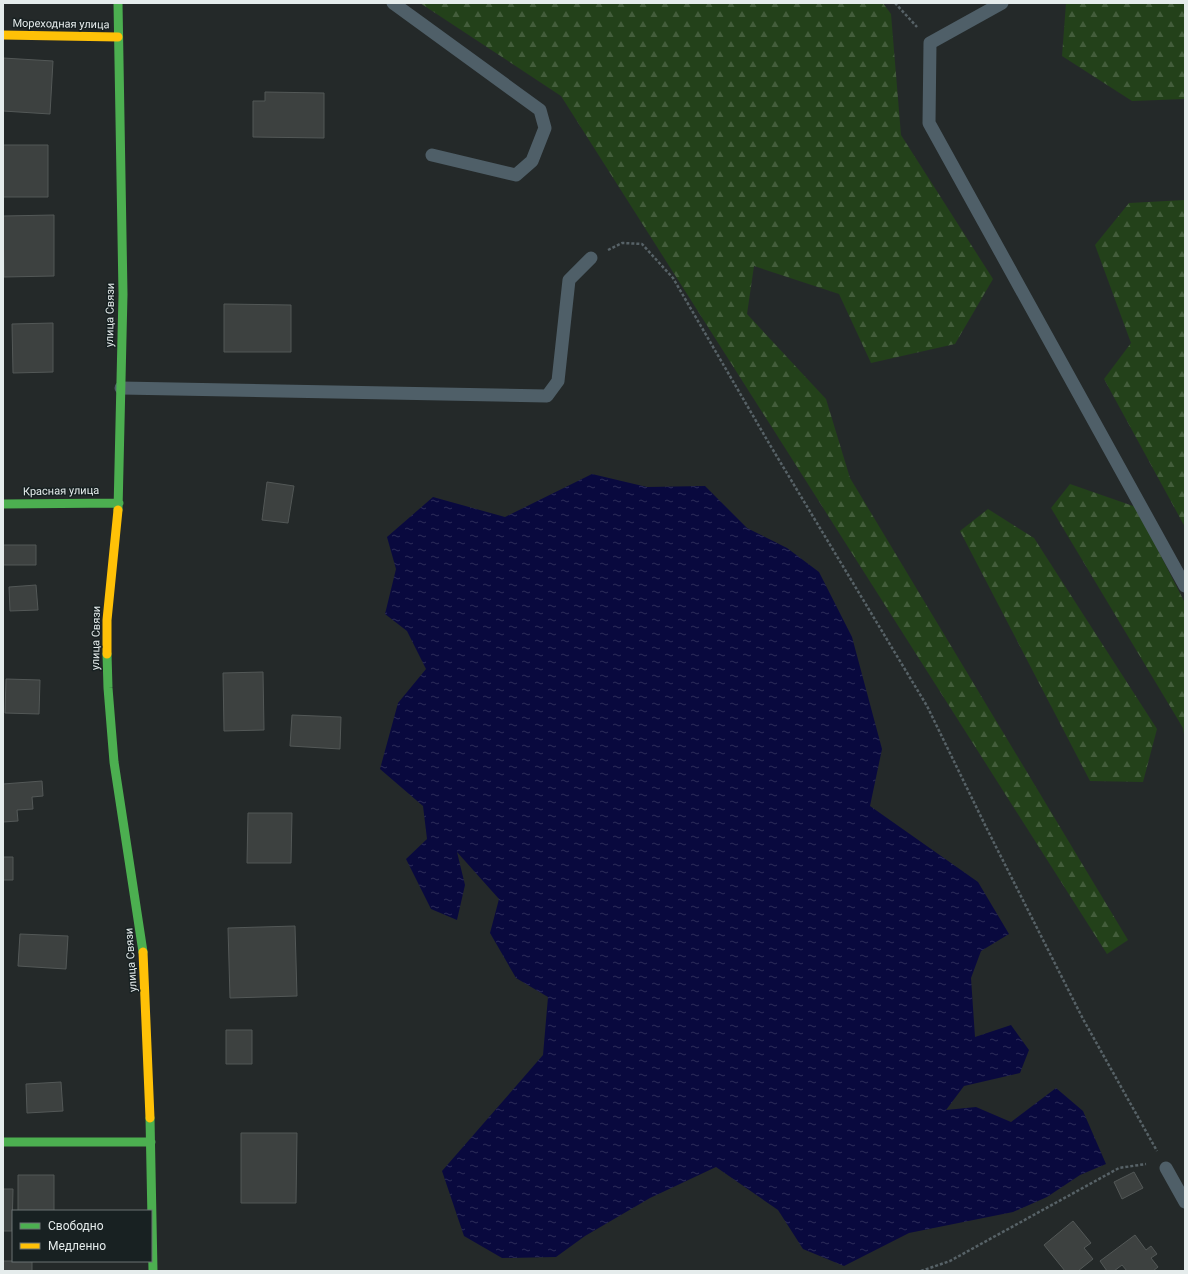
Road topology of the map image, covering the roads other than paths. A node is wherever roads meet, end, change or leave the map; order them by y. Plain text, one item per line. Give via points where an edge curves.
1 (118, 3) edge
2 (393, 3) edge
3 (1002, 3) edge
4 (3, 35) edge
5 (118, 38) junction
6 (432, 155) dead end
7 (591, 258) road end
8 (121, 388) junction
9 (118, 502) junction
10 (3, 504) edge
11 (1185, 586) edge
12 (3, 1142) edge
13 (151, 1142) junction
14 (1166, 1168) road end
15 (1185, 1202) edge
16 (153, 1271) edge

1 - 5 main road, улица Связи
2 - 6 lane via 540,110 545,128 532,161 516,175
3 - 11 lane via 930,43 929,124
4 - 5 main road, Мореходная улица
5 - 8 main road, улица Связи via 123,294
7 - 8 lane via 569,280 558,382 547,396
8 - 9 main road, улица Связи
9 - 10 main road, Красная улица
9 - 13 main road, улица Связи via 107,620 108,688 114,762 143,945
12 - 13 main road
13 - 16 main road, улица Связи
14 - 15 lane

